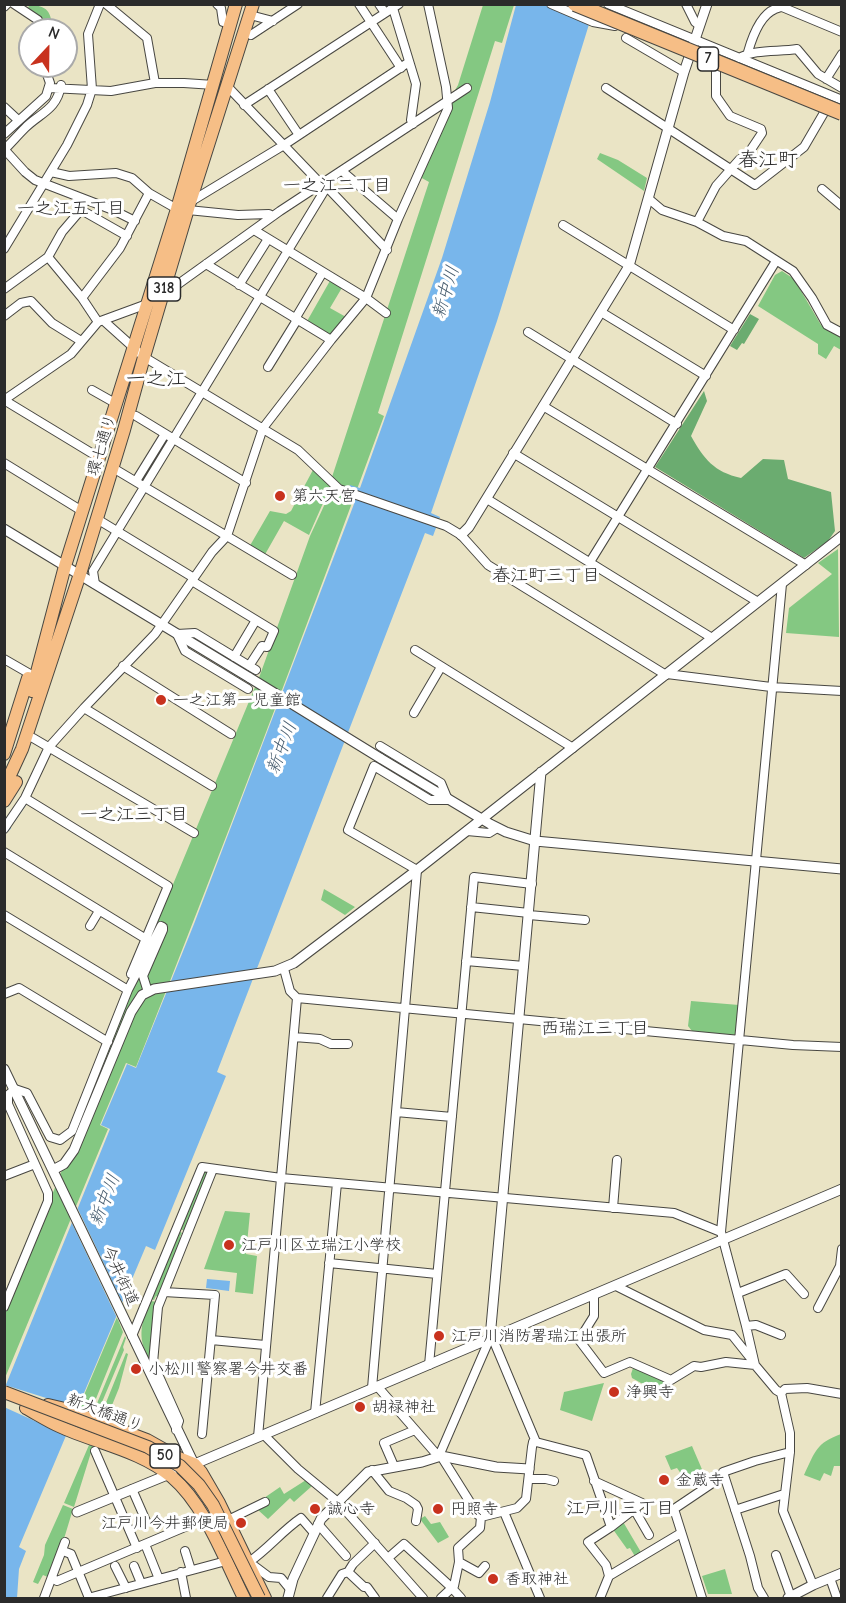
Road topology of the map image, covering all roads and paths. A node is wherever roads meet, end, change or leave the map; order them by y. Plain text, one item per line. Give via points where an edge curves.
1 (100, 4) edge
2 (106, 4) edge
3 (217, 4) edge
4 (236, 4) edge
5 (298, 4) edge
6 (359, 4) edge
7 (379, 4) edge
8 (428, 4) edge
9 (551, 4) edge
10 (575, 4) edge
11 (597, 4) edge
12 (686, 4) edge
13 (707, 4) edge
14 (21, 6) edge
15 (394, 6) edge
16 (784, 6) edge
17 (614, 7) edge
18 (251, 10) edge
19 (385, 13) junction
20 (36, 18) edge
21 (273, 21) junction
22 (370, 22) junction
23 (230, 24) junction
24 (612, 25) junction
25 (699, 25) junction
26 (842, 33) edge
27 (251, 36) dead end
28 (626, 38) dead end
29 (694, 39) junction
30 (748, 52) junction
31 (842, 54) edge
32 (689, 56) junction
33 (739, 58) junction
34 (410, 62) junction
35 (716, 67) junction
36 (401, 68) junction
37 (684, 72) junction
38 (48, 78) edge
39 (826, 80) junction
40 (155, 83) junction
41 (220, 86) junction
42 (57, 87) junction
43 (467, 88) dead end
44 (606, 88) dead end
45 (842, 88) edge
46 (92, 89) junction
47 (268, 89) junction
48 (842, 100) edge
49 (447, 103) junction
50 (244, 105) junction
51 (842, 105) edge
52 (4, 107) edge
53 (825, 111) junction
54 (842, 113) edge
55 (842, 118) edge
56 (18, 120) junction
57 (413, 124) junction
58 (669, 128) junction
59 (4, 134) edge
60 (299, 135) junction
61 (284, 145) junction
62 (5, 150) edge
63 (732, 169) junction
64 (342, 171) junction
65 (51, 172) junction
66 (44, 184) junction
67 (324, 185) junction
68 (822, 189) dead end
69 (149, 193) junction
70 (649, 199) junction
71 (842, 206) edge
72 (185, 207) junction
73 (273, 216) junction
74 (398, 219) junction
75 (135, 221) junction
76 (697, 222) junction
77 (563, 225) dead end
78 (254, 230) junction
79 (127, 236) junction
80 (268, 239) junction
81 (4, 249) edge
82 (387, 250) junction
83 (288, 251) junction
84 (48, 257) junction
85 (776, 261) junction
86 (206, 264) junction
87 (629, 266) junction
88 (323, 272) junction
89 (239, 285) junction
90 (4, 289) edge
91 (162, 296) junction
92 (82, 298) junction
93 (260, 298) junction
94 (366, 298) junction
95 (147, 304) junction
96 (601, 312) junction
97 (386, 313) dead end
98 (4, 316) edge
99 (296, 320) junction
100 (101, 321) junction
101 (734, 330) junction
102 (528, 332) dead end
103 (842, 333) edge
104 (331, 340) junction
105 (81, 341) junction
106 (139, 353) junction
107 (572, 359) junction
108 (268, 367) dead end
109 (706, 376) junction
110 (92, 390) dead end
111 (203, 391) junction
112 (4, 400) edge
113 (115, 403) junction
114 (543, 406) junction
115 (136, 416) dead end
116 (677, 424) junction
117 (263, 428) junction
118 (165, 434) junction
119 (173, 440) junction
120 (513, 453) junction
121 (98, 458) junction
122 (4, 463) edge
123 (113, 468) junction
124 (648, 470) junction
125 (136, 481) junction
126 (246, 483) junction
127 (145, 486) junction
128 (487, 499) junction
129 (82, 512) junction
130 (618, 517) junction
131 (97, 519) junction
132 (4, 529) edge
133 (118, 531) junction
134 (461, 535) junction
135 (227, 536) junction
136 (842, 536) edge
137 (590, 562) junction
138 (806, 565) junction
139 (65, 566) junction
140 (80, 574) junction
141 (292, 575) dead end
142 (193, 580) junction
143 (95, 584) junction
144 (782, 584) junction
145 (758, 602) junction
146 (256, 620) junction
147 (163, 625) junction
148 (177, 634) junction
149 (712, 638) junction
150 (415, 650) dead end
151 (234, 657) junction
152 (4, 659) edge
153 (123, 666) junction
154 (441, 667) junction
155 (252, 671) junction
156 (667, 675) junction
157 (35, 681) junction
158 (771, 687) junction
159 (248, 689) dead end
160 (842, 692) edge
161 (84, 708) junction
162 (414, 714) dead end
163 (231, 734) dead end
164 (33, 738) junction
165 (380, 746) dead end
166 (49, 747) junction
167 (573, 748) junction
168 (4, 754) edge
169 (377, 762) junction
170 (4, 772) edge
171 (541, 772) junction
172 (212, 786) dead end
173 (4, 788) edge
174 (25, 798) junction
175 (448, 800) junction
176 (4, 801) edge
177 (482, 819) junction
178 (497, 828) junction
179 (4, 829) edge
180 (467, 831) junction
181 (194, 833) dead end
182 (535, 841) junction
183 (4, 852) edge
184 (754, 861) junction
185 (842, 868) edge
186 (417, 870) junction
187 (532, 884) junction
188 (471, 907) junction
189 (99, 911) junction
190 (529, 914) junction
191 (4, 915) edge
192 (585, 920) dead end
193 (90, 926) dead end
194 (146, 939) junction
195 (466, 961) junction
196 (524, 966) junction
197 (279, 970) junction
198 (128, 990) junction
199 (151, 990) junction
200 (4, 994) edge
201 (297, 998) junction
202 (405, 1007) junction
203 (461, 1012) junction
204 (519, 1018) junction
205 (294, 1038) junction
206 (738, 1039) junction
207 (108, 1042) junction
208 (348, 1044) dead end
209 (842, 1047) edge
210 (5, 1070) edge
211 (15, 1089) junction
212 (396, 1112) junction
213 (452, 1117) junction
214 (617, 1160) dead end
215 (35, 1164) junction
216 (213, 1169) junction
217 (53, 1170) junction
218 (4, 1176) edge
219 (281, 1178) junction
220 (337, 1183) junction
221 (389, 1187) junction
222 (445, 1192) junction
223 (841, 1192) edge
224 (503, 1197) junction
225 (613, 1208) junction
226 (722, 1237) junction
227 (842, 1249) edge
228 (329, 1263) junction
229 (382, 1269) junction
230 (437, 1274) junction
231 (616, 1286) junction
232 (164, 1292) junction
233 (738, 1293) junction
234 (594, 1294) junction
235 (804, 1294) dead end
236 (6, 1303) edge
237 (818, 1308) dead end
238 (747, 1326) junction
239 (130, 1332) junction
240 (782, 1335) dead end
241 (491, 1337) junction
242 (211, 1340) junction
243 (266, 1345) junction
244 (754, 1363) junction
245 (429, 1365) junction
246 (374, 1387) junction
247 (4, 1392) edge
248 (781, 1393) junction
249 (842, 1394) edge
250 (4, 1400) edge
251 (28, 1405) junction
252 (315, 1413) junction
253 (176, 1430) junction
254 (415, 1430) junction
255 (202, 1434) dead end
256 (381, 1434) dead end
257 (261, 1436) junction
258 (536, 1442) junction
259 (384, 1443) junction
260 (95, 1450) dead end
261 (790, 1452) junction
262 (440, 1456) junction
263 (194, 1464) junction
264 (394, 1466) junction
265 (372, 1470) junction
266 (169, 1474) junction
267 (529, 1474) junction
268 (723, 1476) junction
269 (554, 1481) dead end
270 (594, 1481) junction
271 (132, 1489) junction
272 (784, 1494) junction
273 (114, 1496) junction
274 (265, 1502) dead end
275 (338, 1502) junction
276 (633, 1509) junction
277 (735, 1509) junction
278 (77, 1512) dead end
279 (504, 1512) junction
280 (481, 1517) junction
281 (204, 1519) junction
282 (228, 1520) junction
283 (146, 1521) dead end
284 (416, 1521) dead end
285 (611, 1527) junction
286 (316, 1528) junction
287 (681, 1533) junction
288 (649, 1535) dead end
289 (65, 1542) dead end
290 (375, 1543) junction
291 (145, 1544) junction
292 (136, 1548) junction
293 (63, 1551) junction
294 (185, 1551) dead end
295 (346, 1556) dead end
296 (776, 1556) dead end
297 (388, 1558) junction
298 (226, 1561) junction
299 (249, 1562) junction
300 (459, 1562) junction
301 (115, 1566) dead end
302 (134, 1566) dead end
303 (485, 1566) dead end
304 (191, 1570) junction
305 (78, 1572) junction
306 (181, 1572) junction
307 (348, 1572) junction
308 (842, 1573) edge
309 (609, 1576) junction
310 (52, 1578) junction
311 (830, 1578) junction
312 (159, 1579) junction
313 (141, 1583) junction
314 (813, 1585) junction
315 (126, 1588) junction
316 (452, 1589) junction
317 (289, 1594) edge
318 (116, 1595) edge
319 (106, 1596) edge
320 (88, 1598) edge
321 (790, 1598) edge
322 (44, 1599) edge
323 (186, 1599) edge
324 (244, 1599) edge
325 (251, 1599) edge
326 (259, 1599) edge
327 (265, 1599) edge
328 (327, 1599) edge
329 (375, 1599) edge
330 (423, 1599) edge
331 (441, 1599) edge
332 (461, 1599) edge
333 (540, 1599) edge
334 (600, 1599) edge
335 (702, 1599) edge
336 (764, 1599) edge
337 (837, 1599) edge

1 - 46 street via 88,34
2 - 40 street via 147,38
3 - 23 street via 223,22
4 - 23 main road, 環七通り / 318
5 - 21 street
6 - 22 street
7 - 19 street
8 - 49 street
9 - 24 street via 592,22
10 - 54 highway, 7, bridge
11 - 51 highway, 7
12 - 25 street
13 - 25 street
14 - 20 street
15 - 19 street
15 - 34 street
16 - 26 street
16 - 30 street via 763,21
17 - 24 street
17 - 29 street
18 - 21 street
18 - 41 main road, 環七通り / 318
19 - 22 street
21 - 27 street
22 - 36 street
22 - 47 street
23 - 41 main road, 環七通り / 318
24 - 32 street
25 - 29 street
28 - 37 street
29 - 32 street
29 - 33 street
30 - 33 street
30 - 39 street via 796,49
31 - 39 street
32 - 35 street
32 - 37 street
33 - 48 street
34 - 36 street
34 - 57 street via 416,84
35 - 53 street
35 - 63 street via 716,96 730,116 761,129 762,133
36 - 60 street
37 - 58 street
38 - 42 street
39 - 45 street
40 - 41 street
40 - 46 street via 111,91
41 - 50 street
41 - 72 main road, 環七通り / 318
42 - 46 street
42 - 56 street
42 - 62 street via 60,93 51,108
43 - 49 street
44 - 58 street
46 - 65 street
47 - 50 street
47 - 60 street
49 - 57 street
49 - 74 street
50 - 61 street
52 - 56 street
53 - 55 street
53 - 63 street via 804,147 755,185
56 - 59 street
57 - 64 street
58 - 63 street
58 - 70 street
60 - 61 street
61 - 67 street
61 - 72 street
62 - 66 street via 25,172
63 - 76 street via 716,186
64 - 67 street
64 - 74 street
65 - 66 street
65 - 69 street via 69,176 116,173 132,178
66 - 75 street
66 - 81 street
67 - 73 street
67 - 82 street
67 - 83 street
68 - 71 street
69 - 72 street
69 - 75 street
70 - 76 street via 659,209
70 - 87 street
72 - 73 street
72 - 91 main road, 環七通り / 318
72 - 95 main road, 環七通り / 318
73 - 78 street
74 - 82 street
75 - 79 street
76 - 85 street via 723,236 746,242
77 - 87 street
78 - 80 street
78 - 86 street
79 - 84 street via 83,211 62,232
79 - 92 street
80 - 83 street
80 - 89 street
82 - 94 street
83 - 88 street
83 - 93 street
84 - 90 street
84 - 92 street
85 - 101 street
85 - 103 street via 797,276 828,325
86 - 89 street
86 - 91 street
87 - 96 street
87 - 101 street
88 - 94 street
88 - 99 street
89 - 93 street
91 - 95 street
91 - 106 main road, 環七通り / 318
92 - 100 street
93 - 99 street
93 - 111 street
94 - 97 street
94 - 104 street
95 - 100 street
95 - 106 main road, 環七通り / 318
96 - 107 street
96 - 109 street
98 - 105 street via 21,303 31,301 52,323
99 - 104 street
99 - 108 street
100 - 105 street
100 - 106 street
101 - 109 street
102 - 107 street
104 - 117 street
105 - 112 street via 71,354
106 - 111 street
106 - 113 main road, 環七通り / 318
106 - 123 main road, 環七通り / 318
107 - 114 street
107 - 116 street
109 - 116 street
110 - 113 street
111 - 117 street
111 - 119 street
112 - 121 street
113 - 121 main road, 環七通り / 318
114 - 120 street
114 - 124 street
115 - 118 street
116 - 124 street
117 - 126 street
117 - 134 street via 298,450 339,489 446,526
118 - 119 street
118 - 125 street
119 - 126 street
119 - 127 street
120 - 128 street
120 - 130 street
121 - 129 main road, 環七通り / 318
122 - 129 street
123 - 125 street
123 - 131 main road, 環七通り / 318
124 - 130 street
124 - 138 street
125 - 127 street
126 - 135 street
127 - 133 street
127 - 135 street
128 - 134 street
128 - 137 street
129 - 139 main road, 環七通り / 318
130 - 137 street
130 - 145 street
131 - 133 street
131 - 140 main road, 環七通り / 318
132 - 139 street
133 - 142 street
133 - 143 street via 93,571
134 - 156 street via 488,565
135 - 141 street
135 - 142 street
136 - 138 street
137 - 149 street
138 - 144 street
139 - 140 street
139 - 157 main road, 環七通り
140 - 143 street
140 - 157 main road, 環七通り / 318
140 - 164 main road
142 - 146 street
142 - 147 street
143 - 147 street
144 - 145 street
144 - 158 street
145 - 149 street
146 - 151 street
146 - 155 street via 274,631 267,647 262,646
147 - 148 street
147 - 153 street
148 - 151 street via 195,633
148 - 155 street
148 - 159 street via 185,651
149 - 156 street
150 - 154 street
151 - 155 street
152 - 157 street
153 - 161 street
153 - 163 street
154 - 162 street
154 - 167 street
155 - 169 street, bridge
156 - 158 street
156 - 167 street
157 - 168 main road
157 - 170 main road, 環七通り / 318
157 - 173 main road, 環七通り / 318 via 22,749
158 - 160 street
158 - 184 street
161 - 166 street
161 - 172 street
164 - 166 street
164 - 176 main road
165 - 175 street via 441,783
166 - 174 street
166 - 181 street
167 - 171 street
169 - 175 street
169 - 186 street via 348,830
171 - 177 street
171 - 182 street
174 - 179 street
174 - 194 street via 168,886
175 - 177 street
177 - 178 street
177 - 180 street
178 - 180 street via 489,833
178 - 182 street
180 - 186 street
182 - 184 street
182 - 187 street
183 - 189 street
184 - 185 street
184 - 206 street
186 - 197 street via 302,958
186 - 202 street
187 - 188 street via 474,877
187 - 190 street
188 - 190 street
188 - 195 street
189 - 193 street
189 - 194 street
190 - 192 street
190 - 196 street
191 - 198 street
194 - 198 street via 127,982
195 - 196 street
195 - 203 street
196 - 204 street
197 - 199 street
197 - 201 street
198 - 199 street via 160,926 163,930 143,976
198 - 207 street
199 - 217 street via 137,1000 130,1012 75,1150
200 - 207 street via 19,988
201 - 202 street
201 - 205 street
202 - 203 street
202 - 212 street
203 - 204 street
203 - 213 street
204 - 206 street
204 - 224 street
205 - 208 street
205 - 219 street
206 - 209 street
206 - 226 street
207 - 211 street via 72,1131 60,1140 50,1137 27,1093
210 - 211 street, 今井街道
211 - 215 street via 7,1099
211 - 217 street, 今井街道
212 - 213 street
212 - 221 street
213 - 222 street
214 - 225 street
215 - 218 street
215 - 236 street via 48,1201
216 - 219 street
216 - 232 street
216 - 239 street via 202,1167
217 - 239 street, 今井街道
219 - 220 street
219 - 243 street
220 - 221 street
220 - 228 street
221 - 222 street
221 - 229 street
222 - 224 street
222 - 230 street
223 - 226 street
224 - 225 street
224 - 241 street
225 - 226 street via 674,1213
226 - 231 street
226 - 233 street
227 - 237 street via 840,1266
228 - 229 street
228 - 252 street
229 - 230 street
229 - 246 street
230 - 245 street
231 - 234 street
231 - 244 street via 704,1330 732,1335
232 - 242 street via 215,1295
232 - 253 street via 158,1307 153,1363 179,1421
233 - 235 street via 786,1274
233 - 238 street
234 - 241 street
234 - 244 street via 594,1316 579,1340 604,1373 630,1362 671,1380 694,1366
238 - 240 street via 756,1325
238 - 244 street
239 - 253 street, 今井街道
241 - 245 street
241 - 258 street
241 - 262 street
242 - 243 street
242 - 255 street
243 - 257 street
244 - 248 street
245 - 246 street
246 - 252 street
246 - 254 street
247 - 251 main road, 新大橋通り / 50, bridge
248 - 249 street via 785,1389 807,1388
248 - 261 street
250 - 251 main road, 新大橋通り / 50
251 - 263 main road, 50, bridge via 65,1408 147,1440
251 - 266 main road, 50 via 58,1426 141,1458
251 - 325 main road, 新大橋通り / 50 via 146,1454 180,1476 208,1512
251 - 326 main road, 新大橋通り / 50, bridge via 148,1447 180,1466 213,1504
252 - 257 street
253 - 263 street, 今井街道
254 - 259 street
254 - 262 street
256 - 259 street
257 - 263 street
257 - 275 street
258 - 267 street
258 - 270 street via 586,1455
259 - 264 street
260 - 273 street
261 - 268 street via 723,1472
261 - 272 street
262 - 264 street
262 - 267 street
262 - 280 street
263 - 266 street
263 - 281 main road
263 - 282 main road, 50
264 - 265 street
265 - 275 street
265 - 284 street via 389,1491 416,1505
266 - 271 street
266 - 281 main road, 50
267 - 269 street
267 - 279 street via 526,1499 517,1508
268 - 277 street
268 - 287 street via 674,1509
270 - 276 street via 642,1503
270 - 285 street
271 - 273 street
271 - 283 street
272 - 277 street
272 - 314 street via 783,1511
273 - 278 street
273 - 292 street
274 - 282 street
275 - 286 street
275 - 290 street
276 - 285 street
276 - 288 street
277 - 336 street
279 - 280 street
279 - 333 street
280 - 300 street via 480,1528 458,1548
281 - 291 street
281 - 298 main road, 50
282 - 299 main road, 50
285 - 309 street via 588,1542 606,1565
286 - 295 street
286 - 299 street via 301,1518
286 - 317 street
287 - 309 street
287 - 335 street
289 - 293 street
290 - 297 street
290 - 307 street
291 - 292 street
291 - 312 street
292 - 305 street
293 - 305 street via 71,1554
293 - 310 street
294 - 304 street
296 - 321 street
297 - 316 street via 404,1544
297 - 330 street
298 - 304 street
298 - 324 main road, 50
299 - 317 street via 269,1576 281,1578
299 - 327 main road, 50
300 - 303 street via 479,1573
300 - 316 street
301 - 315 street
302 - 313 street
304 - 306 street
305 - 310 street via 57,1581
305 - 320 street
306 - 312 street
306 - 323 street
307 - 328 street via 342,1574
307 - 329 street
308 - 311 street
309 - 334 street
310 - 322 street
311 - 314 street
311 - 337 street
312 - 313 street
313 - 315 street
314 - 321 street
315 - 318 street
316 - 331 street
316 - 332 street
318 - 319 street
319 - 320 street

